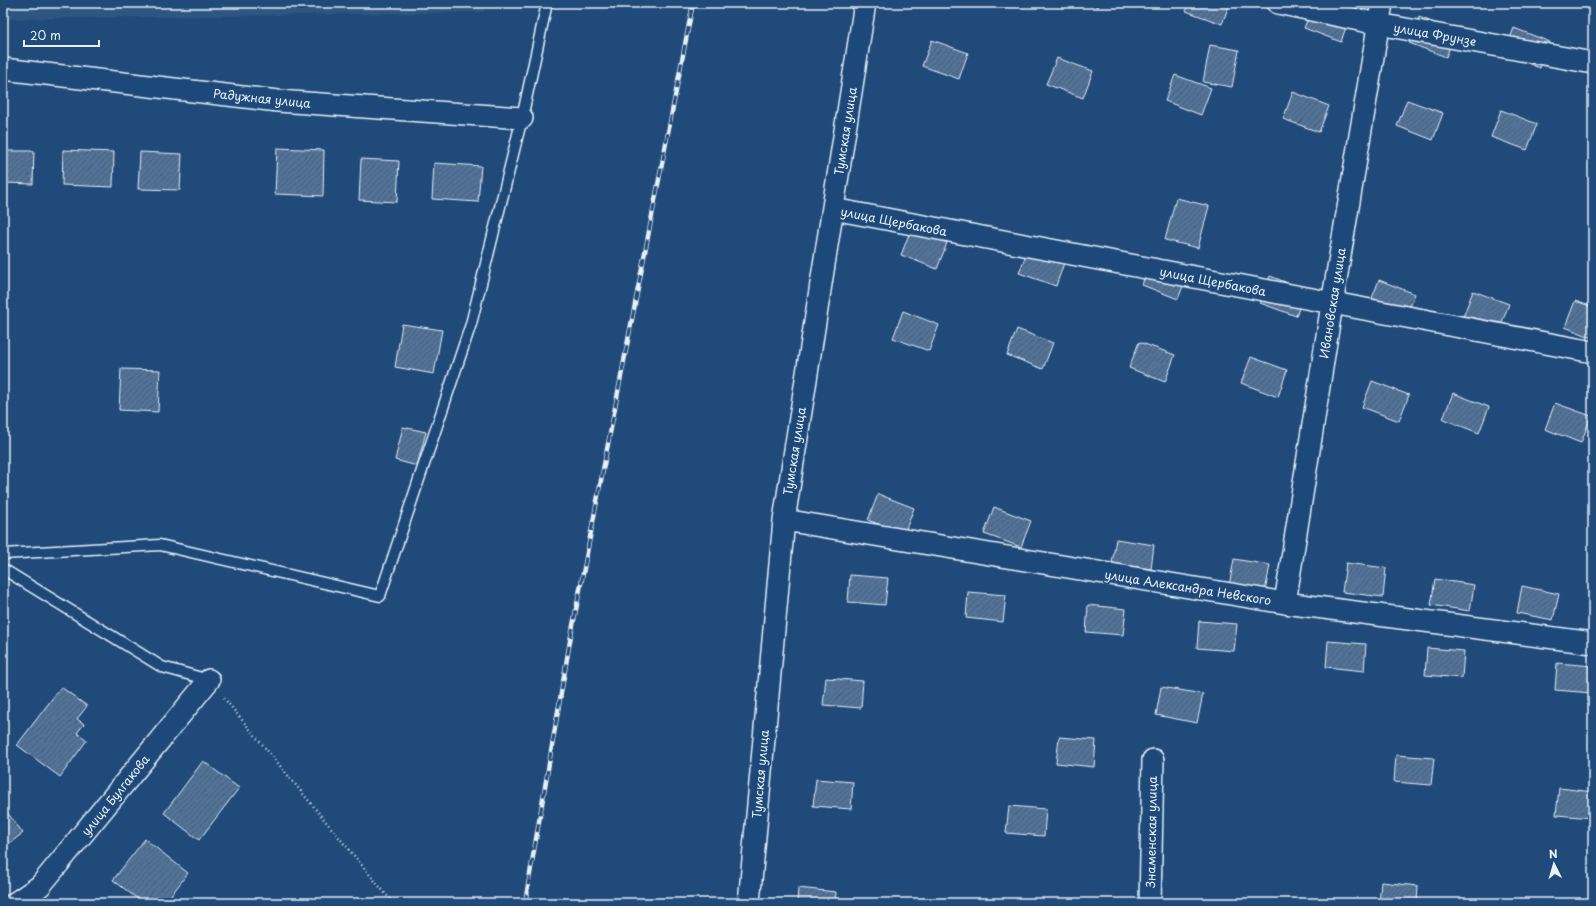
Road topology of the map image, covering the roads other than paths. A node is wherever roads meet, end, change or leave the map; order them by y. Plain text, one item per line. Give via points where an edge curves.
1 (547, 3) edge
2 (865, 3) edge
3 (1278, 3) edge
4 (1382, 3) edge
5 (1378, 24) junction
6 (1593, 63) edge
7 (3, 70) edge
8 (522, 118) junction
9 (832, 209) junction
10 (1332, 304) junction
11 (1593, 352) edge
12 (784, 520) junction
13 (3, 554) edge
14 (3, 569) edge
15 (1285, 603) junction
16 (1593, 643) edge
17 (209, 680) joint
18 (1153, 760) dead end
19 (15, 903) edge
20 (749, 903) edge
21 (1150, 903) edge

1 - 8 lane
2 - 9 street, Тумская улица
3 - 5 street, улица Фрунзе
4 - 5 street, Ивановская улица
5 - 6 street, улица Фрунзе
5 - 10 street, Ивановская улица
7 - 8 street, Радужная улица via 278,101
8 - 13 lane via 471,324 380,596 160,545
9 - 10 street, улица Щербакова
9 - 12 street, Тумская улица
10 - 11 street, улица Щербакова
10 - 15 street, Ивановская улица
12 - 15 street, улица Александра Невского
12 - 20 street, Тумская улица
14 - 17 lane via 162,667
15 - 16 street, улица Александра Невского
17 - 19 street, улица Булгакова via 40,886
18 - 21 street, Знаменская улица

